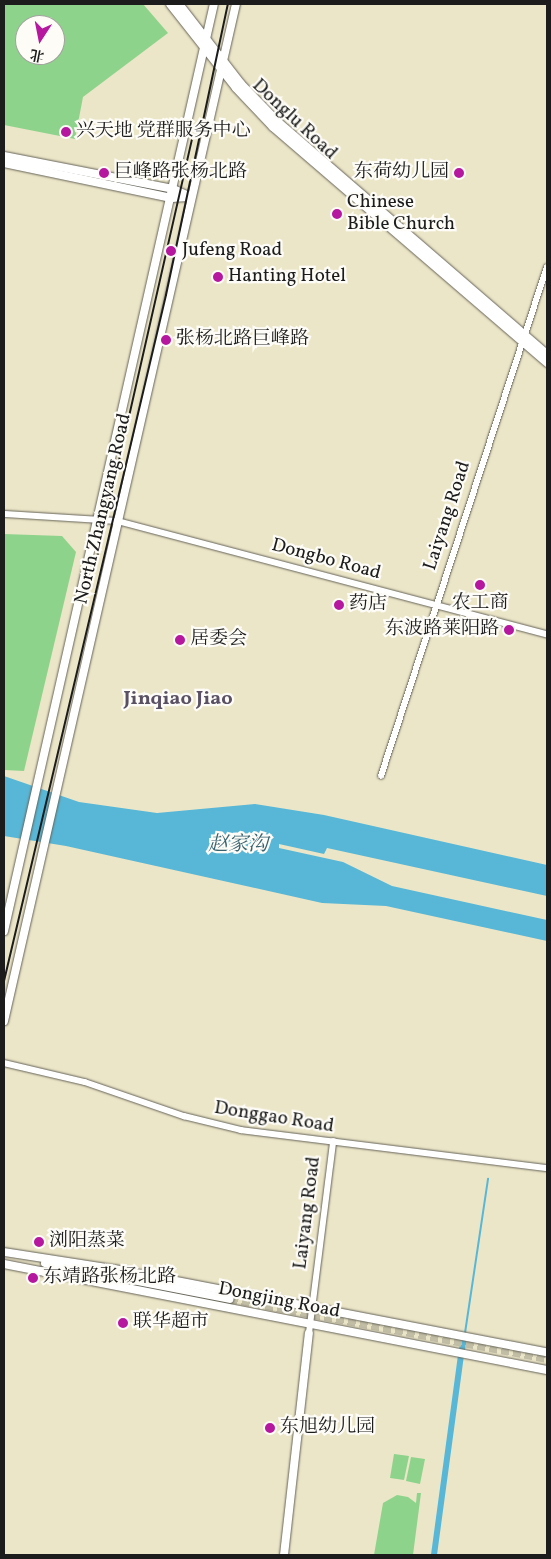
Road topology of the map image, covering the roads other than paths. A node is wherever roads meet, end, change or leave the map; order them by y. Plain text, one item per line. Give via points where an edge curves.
1 (170, 4) edge
2 (179, 4) edge
3 (214, 4) edge
4 (236, 4) edge
5 (205, 39) junction
6 (203, 47) junction
7 (221, 64) junction
8 (4, 156) edge
9 (4, 163) edge
10 (173, 190) junction
11 (191, 197) junction
12 (171, 198) junction
13 (547, 267) edge
14 (523, 338) junction
15 (547, 354) edge
16 (547, 363) edge
17 (4, 514) edge
18 (96, 517) junction
19 (118, 521) junction
20 (436, 604) junction
21 (547, 634) edge
22 (381, 776) dead end
23 (4, 931) edge
24 (4, 1020) edge
25 (4, 1063) edge
26 (333, 1142) junction
27 (547, 1168) edge
28 (4, 1253) edge
29 (4, 1264) edge
30 (230, 1299) tunnel mouth
31 (312, 1307) junction
32 (310, 1324) junction
33 (323, 1326) junction
34 (309, 1333) joint
35 (547, 1352) edge
36 (547, 1365) edge
37 (547, 1370) edge
38 (284, 1555) edge

1 - 6 main road, Donglu Road
2 - 5 main road, Donglu Road
3 - 5 main road, North Zhangyang Road
4 - 7 main road, North Zhangyang Road
5 - 6 main road, North Zhangyang Road
5 - 7 main road, Donglu Road
6 - 7 main road, Donglu Road
6 - 10 main road, North Zhangyang Road
7 - 11 main road, North Zhangyang Road
7 - 14 main road, Donglu Road via 295,138
8 - 10 main road
9 - 12 main road
10 - 11 main road
10 - 12 main road, North Zhangyang Road
11 - 12 main road
11 - 19 main road, North Zhangyang Road
12 - 18 main road, North Zhangyang Road
13 - 14 street, Laiyang Road
14 - 15 main road, Donglu Road
14 - 16 main road, Donglu Road
14 - 20 street, Laiyang Road
17 - 18 street, Dongbo Road
18 - 19 street, Dongbo Road
18 - 23 main road, North Zhangyang Road
19 - 20 street, Dongbo Road
19 - 24 main road, North Zhangyang Road
20 - 21 street, Dongbo Road
20 - 22 street, Laiyang Road
25 - 26 street, Donggao Road via 85,1082 215,1125
26 - 27 street, Donggao Road
26 - 31 street, Laiyang Road
28 - 30 main road
28 - 31 main road, Dongjing Road
29 - 32 main road, Dongjing Road
31 - 32 street, Laiyang Road
31 - 35 main road, Dongjing Road
32 - 33 main road, Dongjing Road
32 - 34 street, Laiyang Road
33 - 36 main road
33 - 37 main road, Dongjing Road
34 - 38 main road, Laiyang Road

